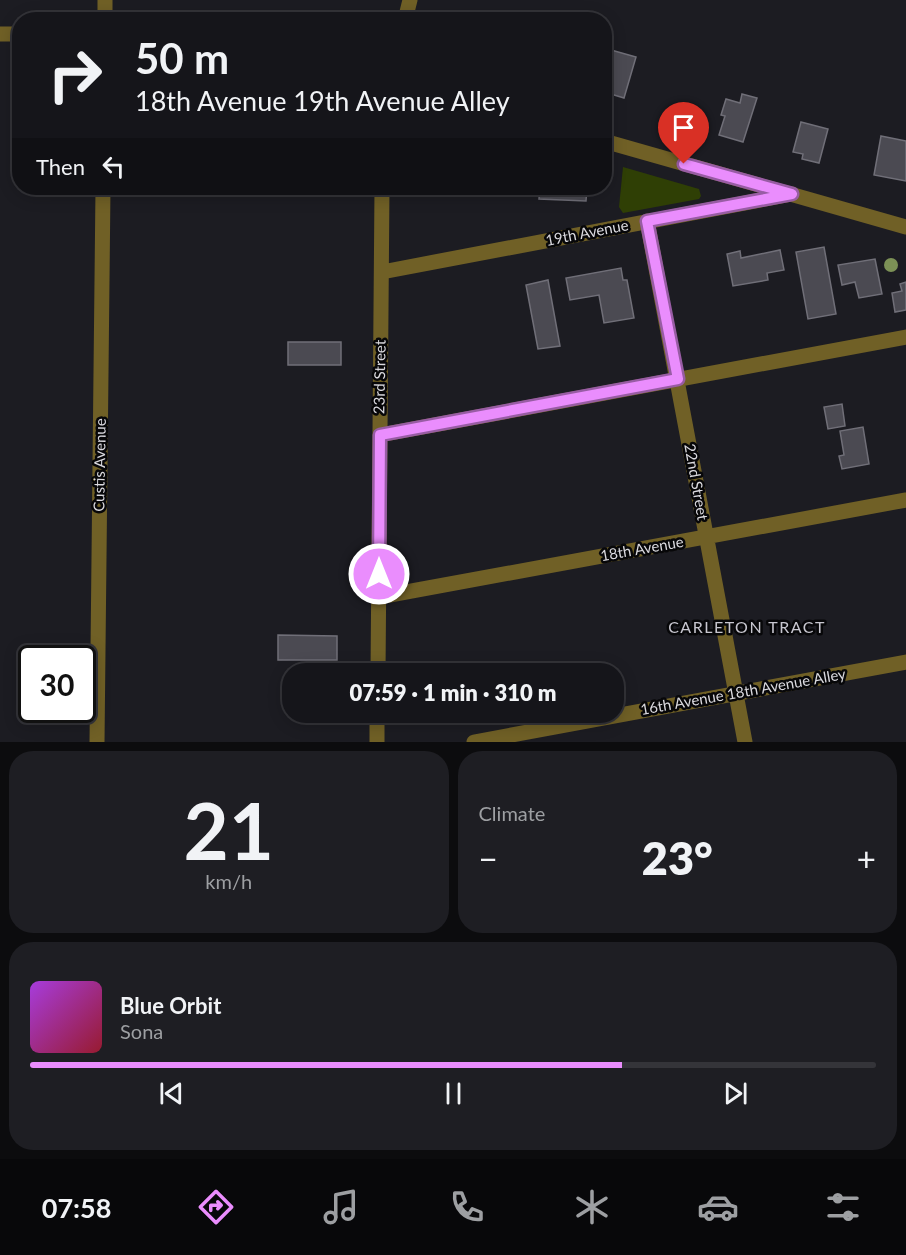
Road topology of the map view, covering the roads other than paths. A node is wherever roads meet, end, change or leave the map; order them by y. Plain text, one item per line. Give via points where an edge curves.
1 (612, 143) edge
2 (792, 194) junction
3 (103, 195) edge
4 (382, 195) edge
5 (647, 221) junction
6 (906, 227) edge
7 (382, 272) junction
8 (906, 337) edge
9 (678, 379) junction
10 (380, 435) junction
11 (906, 500) edge
12 (707, 537) junction
13 (378, 597) junction
14 (378, 663) edge
15 (906, 663) edge
16 (736, 693) junction
17 (377, 723) edge
18 (97, 742) edge
19 (377, 742) edge
20 (474, 742) edge
21 (745, 742) edge

1 - 2 street
2 - 5 street, 19th Avenue
2 - 6 street
3 - 18 street, Custis Avenue
4 - 7 street, 23rd Street
5 - 7 street, 19th Avenue
5 - 9 street, 22nd Street
7 - 10 street, 23rd Street
8 - 9 street
9 - 10 street
9 - 12 street, 22nd Street
10 - 13 street, 23rd Street
11 - 12 street, 18th Avenue
12 - 13 street, 18th Avenue
12 - 16 street, 22nd Street
13 - 14 street, 23rd Street
15 - 16 street, 16th Avenue 18th Avenue Alley
16 - 20 street, 16th Avenue 18th Avenue Alley
16 - 21 street, 22nd Street
17 - 19 street

